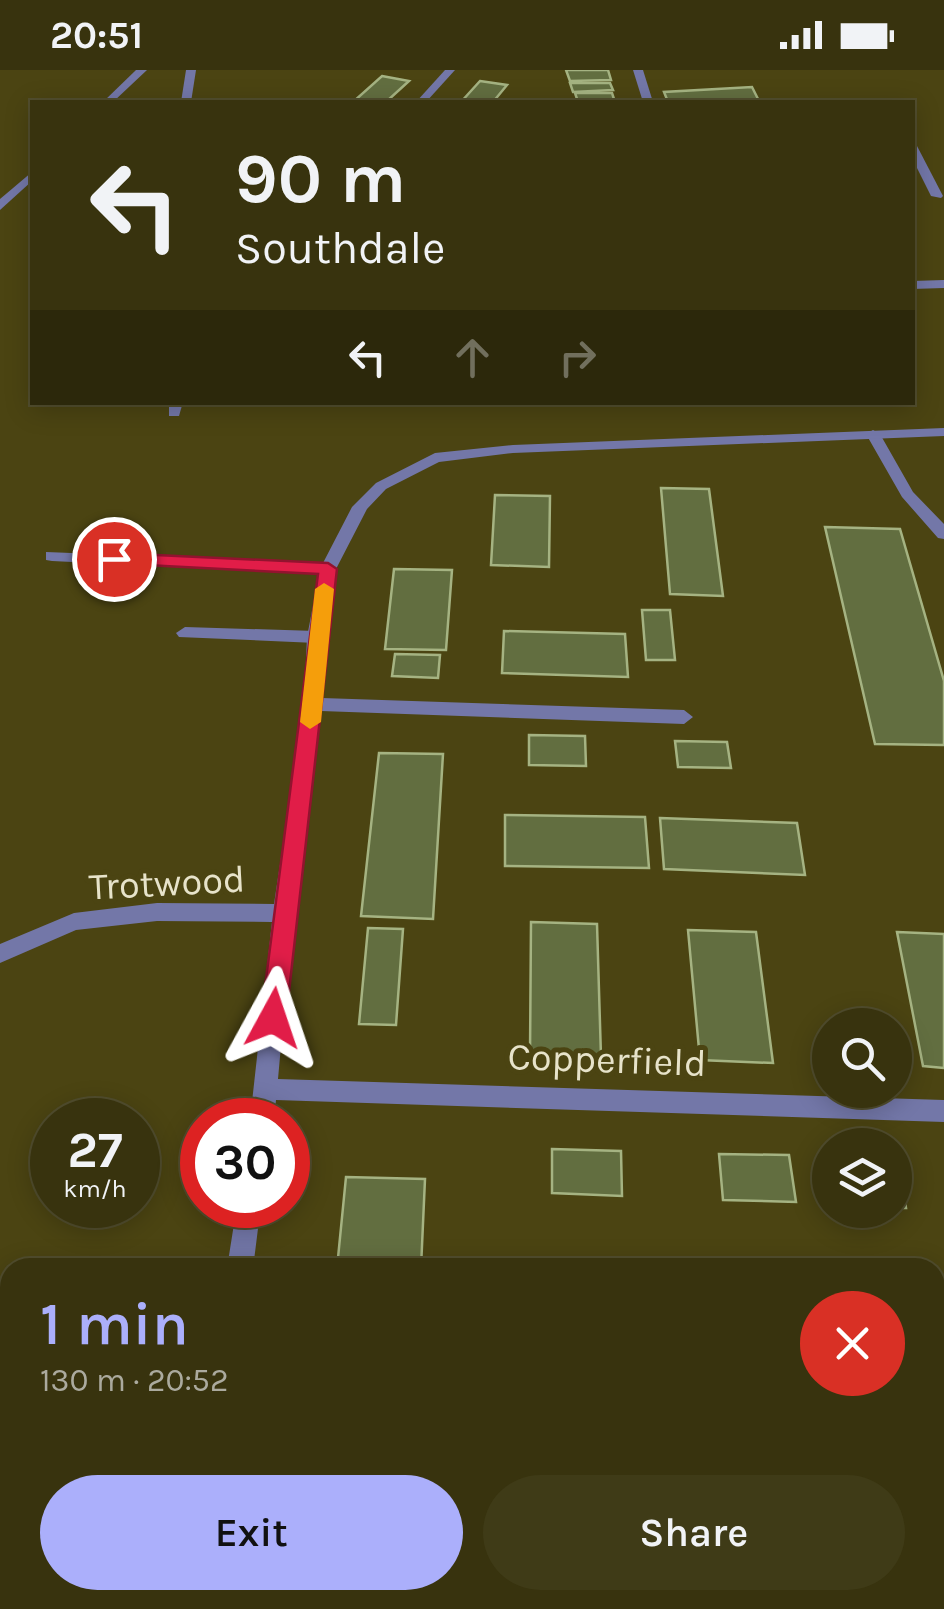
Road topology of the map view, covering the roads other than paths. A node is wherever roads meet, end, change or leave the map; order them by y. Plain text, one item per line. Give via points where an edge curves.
1 (142, 70) edge
2 (192, 70) edge
3 (450, 70) edge
4 (638, 70) edge
5 (110, 100) edge
6 (186, 100) edge
7 (423, 100) edge
8 (647, 100) edge
9 (915, 152) edge
10 (30, 177) edge
11 (937, 196) dead end
12 (0, 206) edge
13 (944, 284) edge
14 (915, 286) edge
15 (944, 432) edge
16 (873, 434) junction
17 (944, 534) edge
18 (52, 556) dead end
19 (328, 569) junction
20 (185, 633) dead end
21 (316, 637) junction
22 (313, 704) junction
23 (684, 717) dead end
24 (283, 912) junction
25 (0, 954) edge
26 (266, 1089) junction
27 (265, 1098) edge
28 (944, 1111) edge
29 (246, 1228) edge
30 (242, 1258) edge

1 - 5 street
2 - 6 street
3 - 7 street
4 - 8 street
9 - 11 street
10 - 12 street
13 - 14 street
15 - 16 street
16 - 17 street via 908,494
16 - 19 street via 513,448 435,458 380,486 360,506
18 - 19 street
19 - 21 street
20 - 21 street
21 - 22 street
22 - 23 street
22 - 24 street
24 - 25 street, Trotwood via 157,912 74,922
24 - 26 street
26 - 27 street
26 - 28 street, Copperfield
29 - 30 street

